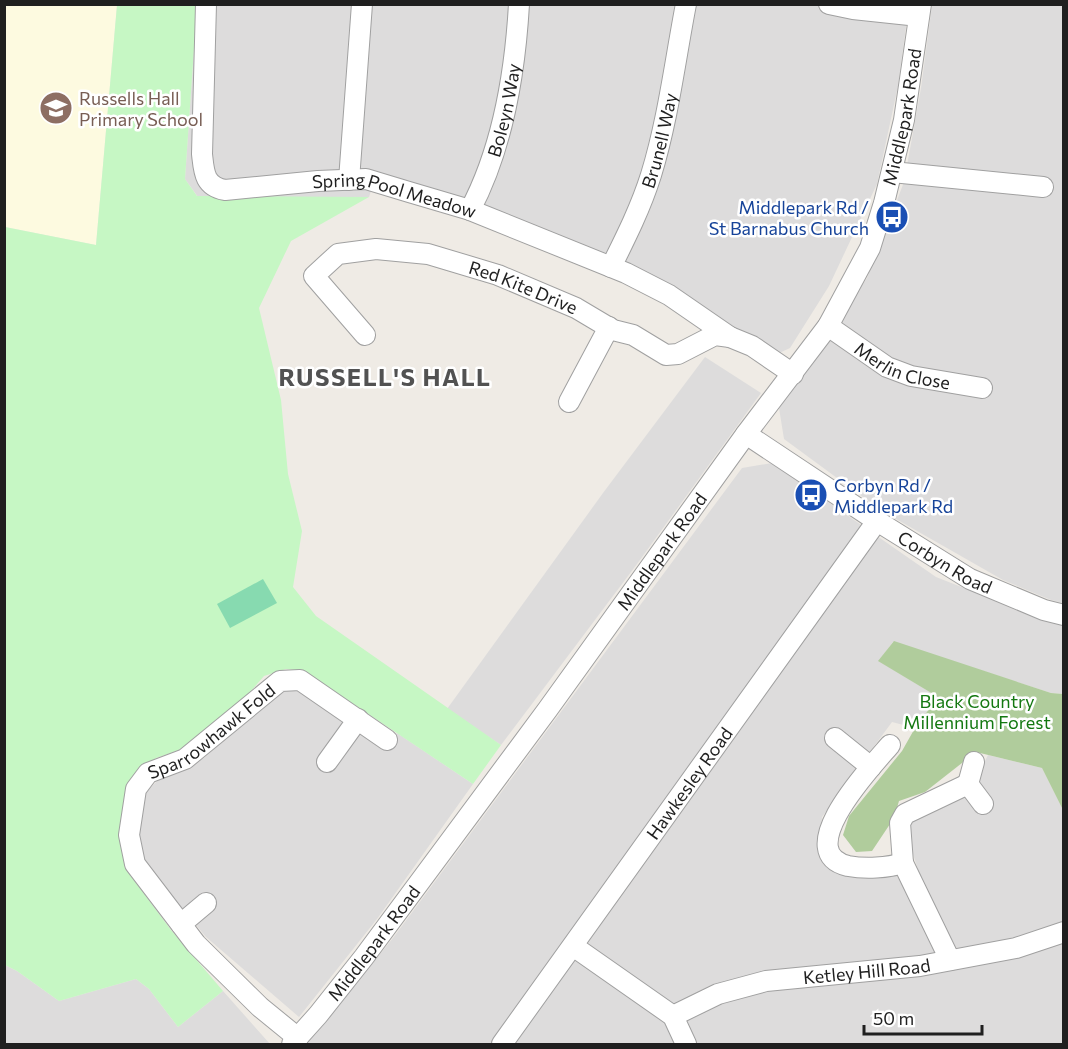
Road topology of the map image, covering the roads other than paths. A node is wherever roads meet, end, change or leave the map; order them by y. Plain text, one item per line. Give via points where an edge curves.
1 (206, 4) edge
2 (362, 4) edge
3 (519, 4) edge
4 (686, 4) edge
5 (829, 4) edge
6 (920, 10) edge
7 (892, 172) junction
8 (350, 180) junction
9 (1043, 187) dead end
10 (470, 210) junction
11 (611, 267) junction
12 (828, 326) junction
13 (609, 327) junction
14 (365, 334) dead end
15 (730, 337) junction
16 (793, 374) junction
17 (982, 388) dead end
18 (569, 402) dead end
19 (746, 434) junction
20 (877, 521) junction
21 (1064, 615) edge
22 (358, 720) junction
23 (835, 738) dead end
24 (387, 740) dead end
25 (890, 745) dead end
26 (327, 762) dead end
27 (974, 762) dead end
28 (871, 767) junction
29 (968, 784) junction
30 (983, 804) dead end
31 (903, 863) junction
32 (206, 903) dead end
33 (181, 924) junction
34 (1064, 932) edge
35 (573, 946) junction
36 (950, 960) junction
37 (674, 1016) junction
38 (295, 1041) edge
39 (502, 1044) edge
40 (686, 1044) edge

1 - 8 street, Spring Pool Meadow via 202,154 208,181 225,190
2 - 8 street
3 - 10 street, Boleyn Way via 505,110 482,187
4 - 11 street, Brunell Way via 651,176
5 - 6 street via 852,9
6 - 7 street, Middlepark Road
7 - 9 street
7 - 12 street, Middlepark Road via 870,248
8 - 10 street, Spring Pool Meadow via 366,179
10 - 11 street, Spring Pool Meadow
11 - 15 street, Spring Pool Meadow via 669,295
12 - 16 street, Middlepark Road
12 - 17 street, Merlin Close via 887,367 911,376
13 - 14 street, Red Kite Drive via 576,308 498,275 428,254 376,249 338,254 314,276
13 - 15 street, Red Kite Drive via 633,335 666,355 678,354 715,335
13 - 18 street
15 - 16 street via 752,346
16 - 19 street, Middlepark Road
19 - 20 street, Corbyn Road
19 - 38 street, Middlepark Road via 548,709 363,957
20 - 21 street, Corbyn Road via 970,579
20 - 35 street, Hawkesley Road
22 - 24 street, Sparrowhawk Fold
22 - 26 street
22 - 33 street, Sparrowhawk Fold via 300,680 280,681 185,759 148,773 136,789 129,835 135,864
23 - 28 street
25 - 28 street
27 - 29 street
28 - 31 street via 829,829 830,855 837,863 857,868
29 - 30 street
29 - 31 street via 905,814 900,823
31 - 36 street
32 - 33 street
33 - 38 street, Sparrowhawk Fold via 196,944
34 - 36 street, Ketley Hill Road via 1016,948
35 - 37 street
35 - 39 street, Hawkesley Road
36 - 37 street, Ketley Hill Road via 766,981 718,994
37 - 40 street

